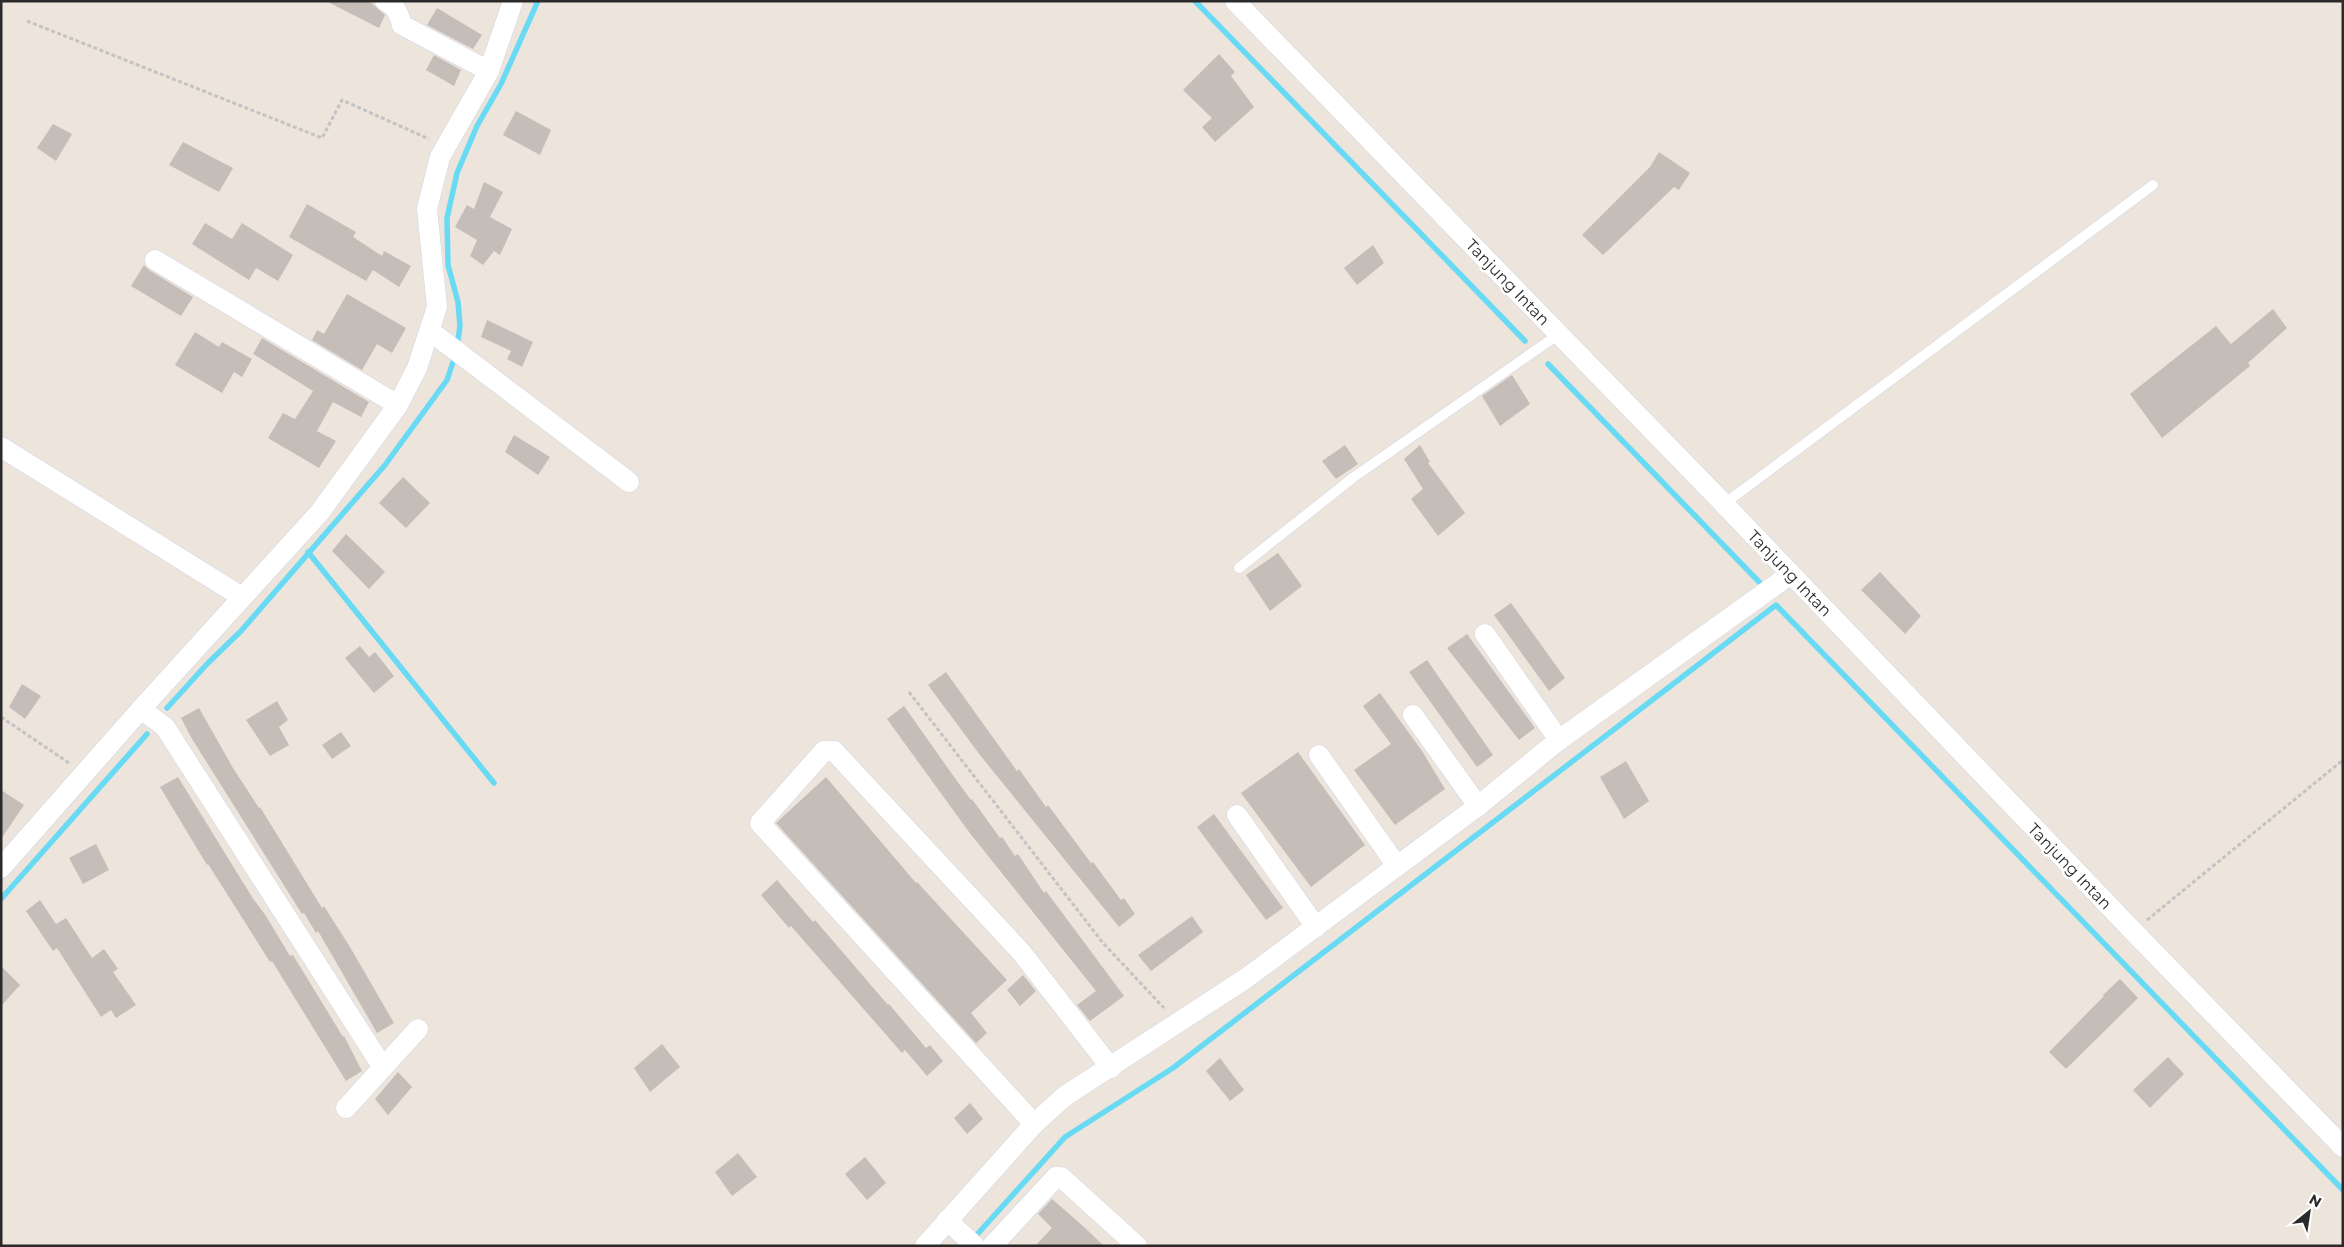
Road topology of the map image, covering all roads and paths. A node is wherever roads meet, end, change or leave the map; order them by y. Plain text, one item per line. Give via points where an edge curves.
1 (385, 1) edge
2 (513, 1) edge
3 (1235, 1) edge
4 (28, 21) dead end
5 (489, 71) junction
6 (446, 146) junction
7 (2153, 185) dead end
8 (155, 260) dead end
9 (430, 332) junction
10 (1559, 334) junction
11 (398, 405) junction
12 (1, 447) edge
13 (629, 482) dead end
14 (1724, 504) junction
15 (1239, 568) dead end
16 (1791, 574) junction
17 (242, 597) junction
18 (1486, 634) dead end
19 (910, 692) dead end
20 (141, 709) junction
21 (1413, 715) dead end
22 (1, 717) edge
23 (1559, 740) junction
24 (1319, 755) dead end
25 (2343, 760) edge
26 (84, 774) junction
27 (1478, 806) junction
28 (1237, 815) dead end
29 (1397, 866) junction
30 (1, 868) edge
31 (1316, 927) junction
32 (2133, 931) junction
33 (1178, 1023) junction
34 (418, 1028) dead end
35 (382, 1066) junction
36 (1110, 1068) junction
37 (346, 1108) dead end
38 (1034, 1124) junction
39 (2343, 1147) edge
40 (952, 1225) junction
41 (925, 1246) edge
42 (975, 1246) edge
43 (992, 1246) edge
44 (1137, 1246) edge

1 - 5 street via 398,12 402,24
2 - 5 street
3 - 10 street, Tanjung Intan
4 - 6 path via 322,138 342,100
5 - 6 street
6 - 9 street via 440,157 427,209 437,307
7 - 14 lane
8 - 11 street
9 - 11 street via 417,368
9 - 13 street
10 - 14 street, Tanjung Intan
10 - 15 lane via 1354,477
11 - 17 street via 320,512
12 - 17 street
14 - 16 street, Tanjung Intan
16 - 23 street
16 - 32 street, Tanjung Intan
17 - 20 street
18 - 23 street
19 - 33 path via 1103,944
20 - 26 street
20 - 35 street via 166,727
21 - 27 street
22 - 26 path
23 - 27 street
24 - 29 street
25 - 32 path
26 - 30 street
27 - 29 street
28 - 31 street
29 - 31 street
31 - 33 street
32 - 39 street, Tanjung Intan
33 - 36 street
34 - 35 street
35 - 37 street
36 - 38 street via 1065,1096
36 - 38 street via 1022,953 834,751 824,751 760,823
38 - 40 street
40 - 41 street
40 - 42 street
43 - 44 street via 1056,1178 1061,1177

